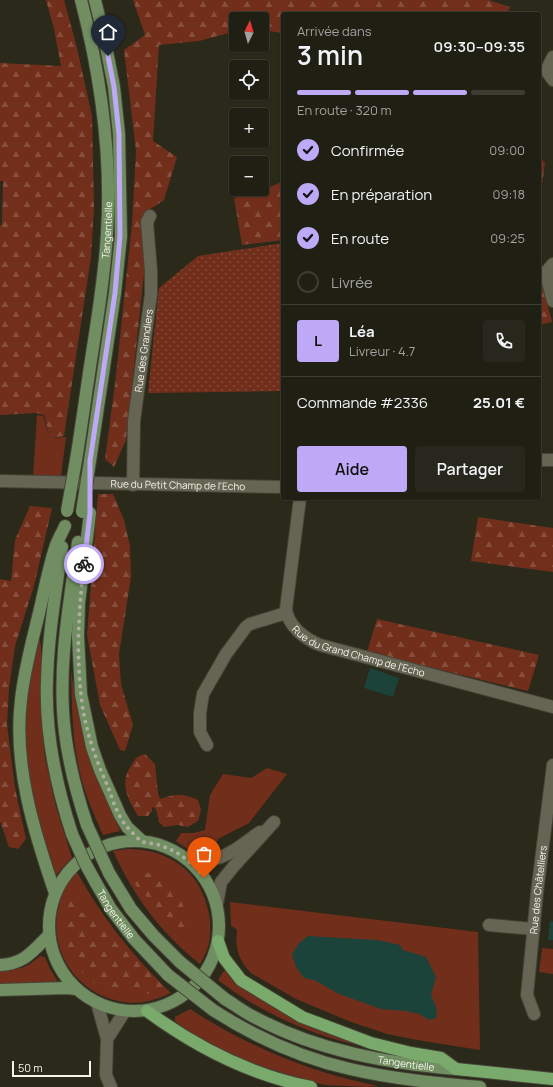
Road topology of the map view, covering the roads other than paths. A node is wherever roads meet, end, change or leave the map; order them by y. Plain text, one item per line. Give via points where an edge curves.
1 (81, 0) edge
2 (94, 0) edge
3 (553, 58) edge
4 (553, 80) edge
5 (150, 216) dead end
6 (550, 267) edge
7 (553, 301) edge
8 (541, 460) edge
9 (553, 460) edge
10 (0, 481) edge
11 (133, 485) junction
12 (281, 486) edge
13 (300, 500) edge
14 (86, 513) junction
15 (65, 526) junction
16 (286, 613) junction
17 (553, 707) edge
18 (207, 744) dead end
19 (553, 765) edge
20 (142, 841) junction
21 (185, 858) junction
22 (55, 893) junction
23 (216, 904) junction
24 (489, 925) dead end
25 (534, 929) junction
26 (49, 935) junction
27 (218, 941) junction
28 (0, 965) edge
29 (76, 989) junction
30 (0, 990) edge
31 (97, 1004) junction
32 (125, 1011) junction
33 (147, 1011) junction
34 (534, 1014) dead end
35 (107, 1039) junction
36 (456, 1069) junction
37 (553, 1079) edge
38 (111, 1087) edge
39 (311, 1087) edge
40 (480, 1087) edge

1 - 15 main road, Tangentielle, bridge via 101,91 106,136 107,233 101,294
2 - 14 main road, Tangentielle, bridge via 105,41 119,134 120,236 115,293 90,461
3 - 4 street via 548,67 548,73
5 - 11 street, Rue des Grandiers via 148,222 151,294 134,421
6 - 7 street via 547,278
8 - 9 street
10 - 11 street, Rue du Petit Champ de l'Echo
11 - 12 street, Rue du Petit Champ de l'Echo
13 - 16 street, Rue du Grand Champ de l'Echo
14 - 20 main road via 78,636 85,719 100,770 120,815 127,827
14 - 36 main road, Tangentielle, bridge via 68,615 63,660 64,732 76,794 87,825 109,874 131,909 180,962 224,999 255,1018 308,1041 351,1054 416,1066
15 - 22 main road via 55,547 32,643 19,725 20,756 26,793
15 - 40 main road, Tangentielle, bridge via 52,614 47,682 50,737 55,770 72,834 111,909 134,939 168,975 213,1010 258,1036 313,1059 350,1069
16 - 17 street, Rue du Grand Champ de l'Echo via 300,633 314,643
16 - 18 street via 250,624 226,654 203,694 200,732
19 - 25 street, Rue des Châtelliers
20 - 21 main road via 172,849
20 - 22 main road via 114,843 90,853 69,870
21 - 23 main road via 210,886
21 - 23 street via 210,860 225,856 274,822 221,882
22 - 26 main road via 49,914
23 - 27 main road via 220,922
24 - 25 street
25 - 34 street, Rue des Châtelliers via 527,995
26 - 28 main road via 28,957 18,962
26 - 29 main road via 53,955 63,974
27 - 33 main road via 210,966 194,987 172,1002
27 - 36 highway via 224,958 241,980 302,1017 371,1043 441,1058
29 - 30 main road
29 - 31 main road
31 - 32 main road
31 - 35 street
32 - 33 main road
32 - 35 street
33 - 39 highway via 199,1046 246,1069 289,1083
35 - 38 street via 106,1075
36 - 37 highway, Tangentielle

